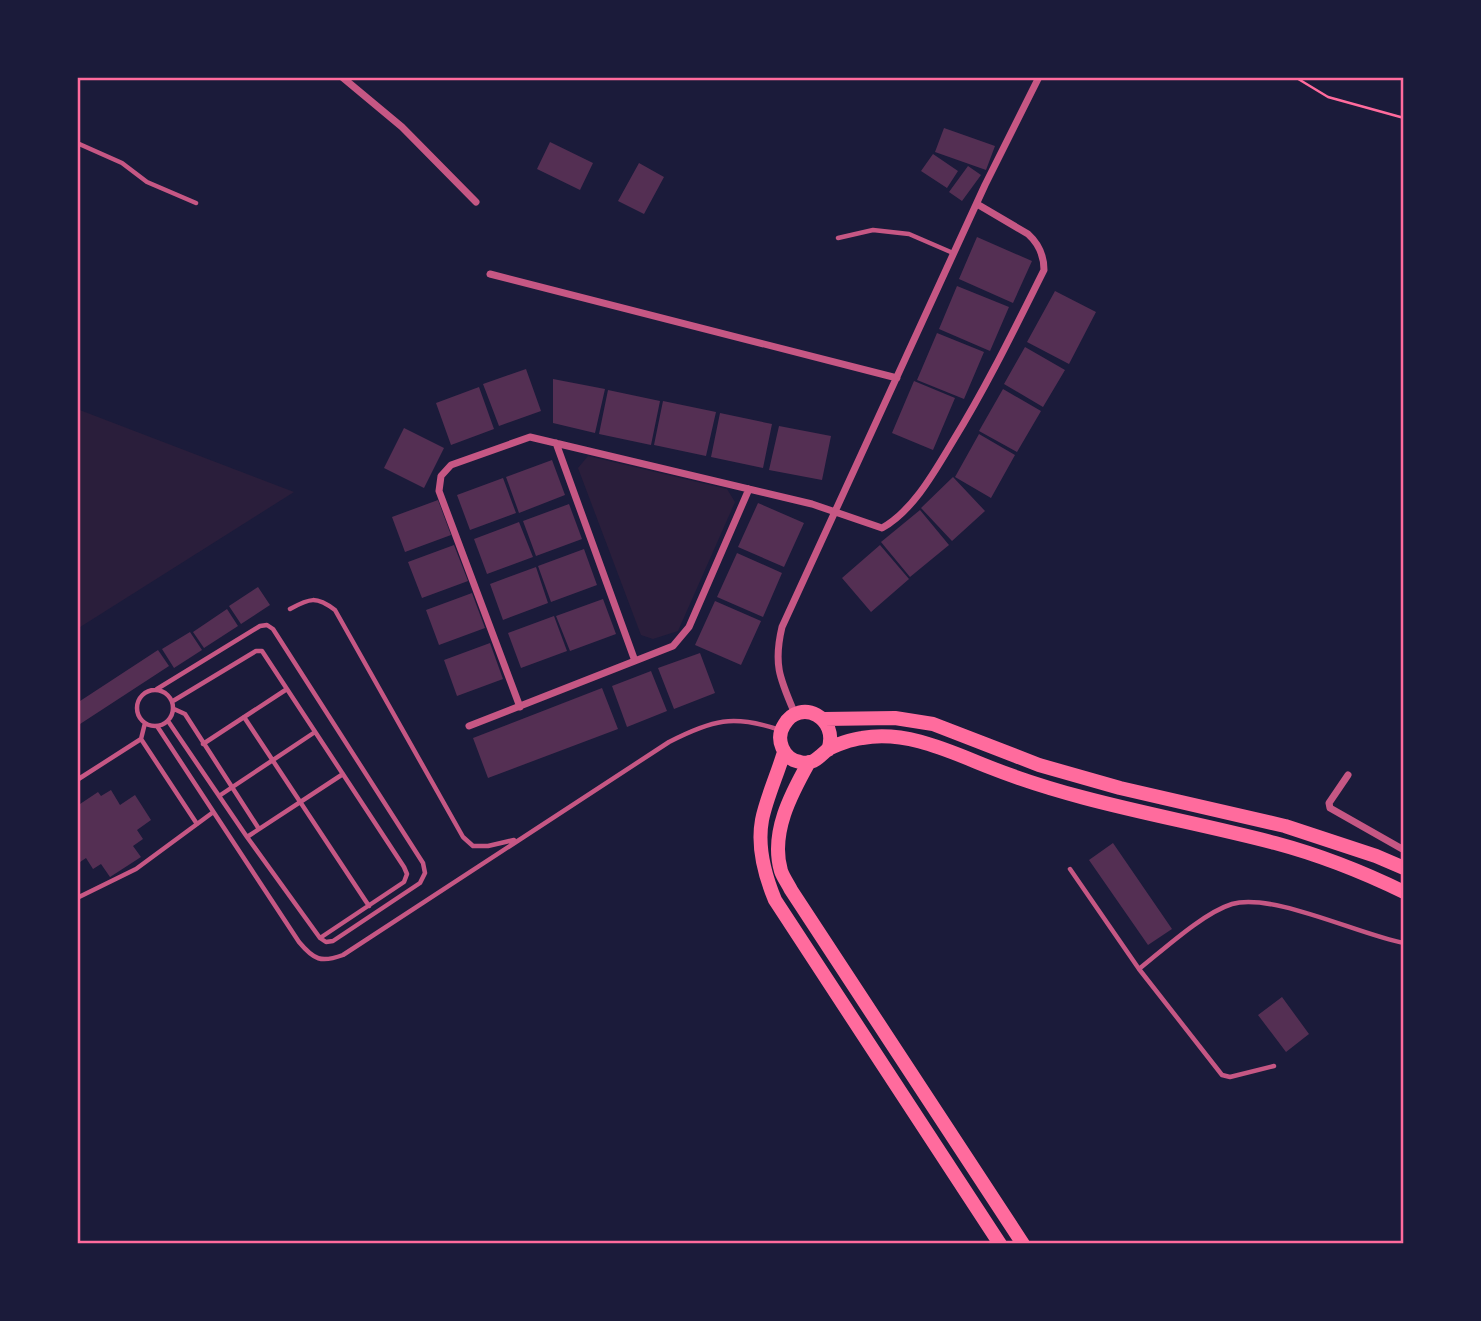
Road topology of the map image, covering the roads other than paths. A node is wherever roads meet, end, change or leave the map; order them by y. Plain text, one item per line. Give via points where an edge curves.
1 (342, 77) edge
2 (1039, 77) edge
3 (77, 143) edge
4 (476, 202) dead end
5 (196, 203) dead end
6 (977, 204) junction
7 (838, 238) dead end
8 (954, 253) junction
9 (491, 274) dead end
10 (897, 378) junction
11 (556, 443) junction
12 (749, 489) junction
13 (834, 510) junction
14 (290, 609) dead end
15 (635, 661) junction
16 (157, 689) junction
17 (287, 689) junction
18 (173, 701) junction
19 (520, 707) junction
20 (174, 709) junction
21 (794, 715) junction
22 (244, 717) junction
23 (824, 719) junction
24 (168, 721) junction
25 (145, 723) junction
26 (157, 726) junction
27 (469, 726) dead end
28 (781, 730) junction
29 (316, 733) junction
30 (141, 740) junction
31 (203, 744) junction
32 (828, 750) junction
33 (784, 752) junction
34 (273, 761) junction
35 (810, 762) junction
36 (342, 774) junction
37 (1348, 775) dead end
38 (77, 780) edge
39 (232, 788) junction
40 (219, 796) junction
41 (300, 802) junction
42 (212, 813) junction
43 (197, 824) junction
44 (259, 829) junction
45 (247, 837) junction
46 (519, 839) junction
47 (1404, 850) edge
48 (1070, 869) dead end
49 (1404, 869) edge
50 (1404, 892) edge
51 (77, 896) edge
52 (369, 906) junction
53 (320, 938) junction
54 (1404, 943) edge
55 (1139, 969) junction
56 (1274, 1066) dead end
57 (1000, 1244) edge
58 (1023, 1244) edge

1 - 4 street via 402,127
2 - 6 street
3 - 5 lane
6 - 8 street
6 - 13 street via 1028,234 1044,260 1044,270 986,386 924,488 882,528
7 - 8 lane via 873,230 909,234
8 - 10 street
9 - 10 street
10 - 13 street
11 - 12 street
11 - 15 street
11 - 19 street via 530,437 451,466 441,476 439,491
12 - 13 street
12 - 15 street via 689,627 673,646
13 - 21 street via 782,627 778,646 776,663
14 - 46 lane via 309,599 323,601 335,610 463,837 473,846
15 - 19 street
16 - 18 lane
16 - 25 lane via 140,698 137,707
16 - 53 lane via 260,626 273,629 423,863 425,873 420,883 333,941
17 - 18 lane via 262,651 256,651
17 - 22 lane
17 - 29 lane
18 - 20 lane
19 - 27 street
20 - 24 lane
20 - 31 lane via 185,714
21 - 23 main road via 810,712
21 - 28 main road
22 - 31 lane
22 - 34 lane
23 - 32 main road via 830,731
23 - 49 main road via 895,718 933,723 1039,765 1285,826
24 - 26 lane
24 - 40 lane
25 - 26 lane
25 - 30 lane
26 - 42 lane
28 - 33 main road
28 - 46 lane via 740,719 694,730
29 - 34 lane
29 - 36 lane
30 - 38 lane
30 - 43 lane
31 - 39 lane
32 - 35 main road
32 - 50 main road via 862,738 928,743 1035,785 1277,844 1364,873
33 - 35 main road via 795,761
33 - 57 main road via 762,820 761,853 775,901
34 - 39 lane
34 - 41 lane
35 - 58 main road via 790,795 778,839 781,871
36 - 41 lane
36 - 52 lane via 407,874 404,882
37 - 47 street via 1330,808
39 - 40 lane
39 - 44 lane
40 - 45 lane
41 - 44 lane
41 - 52 lane
42 - 43 lane
42 - 46 lane via 299,942 311,956 328,961
43 - 51 lane via 136,869
44 - 45 lane
45 - 53 lane
48 - 55 lane
52 - 53 lane
54 - 55 lane via 1255,901 1231,904 1203,920
55 - 56 lane via 1222,1075

